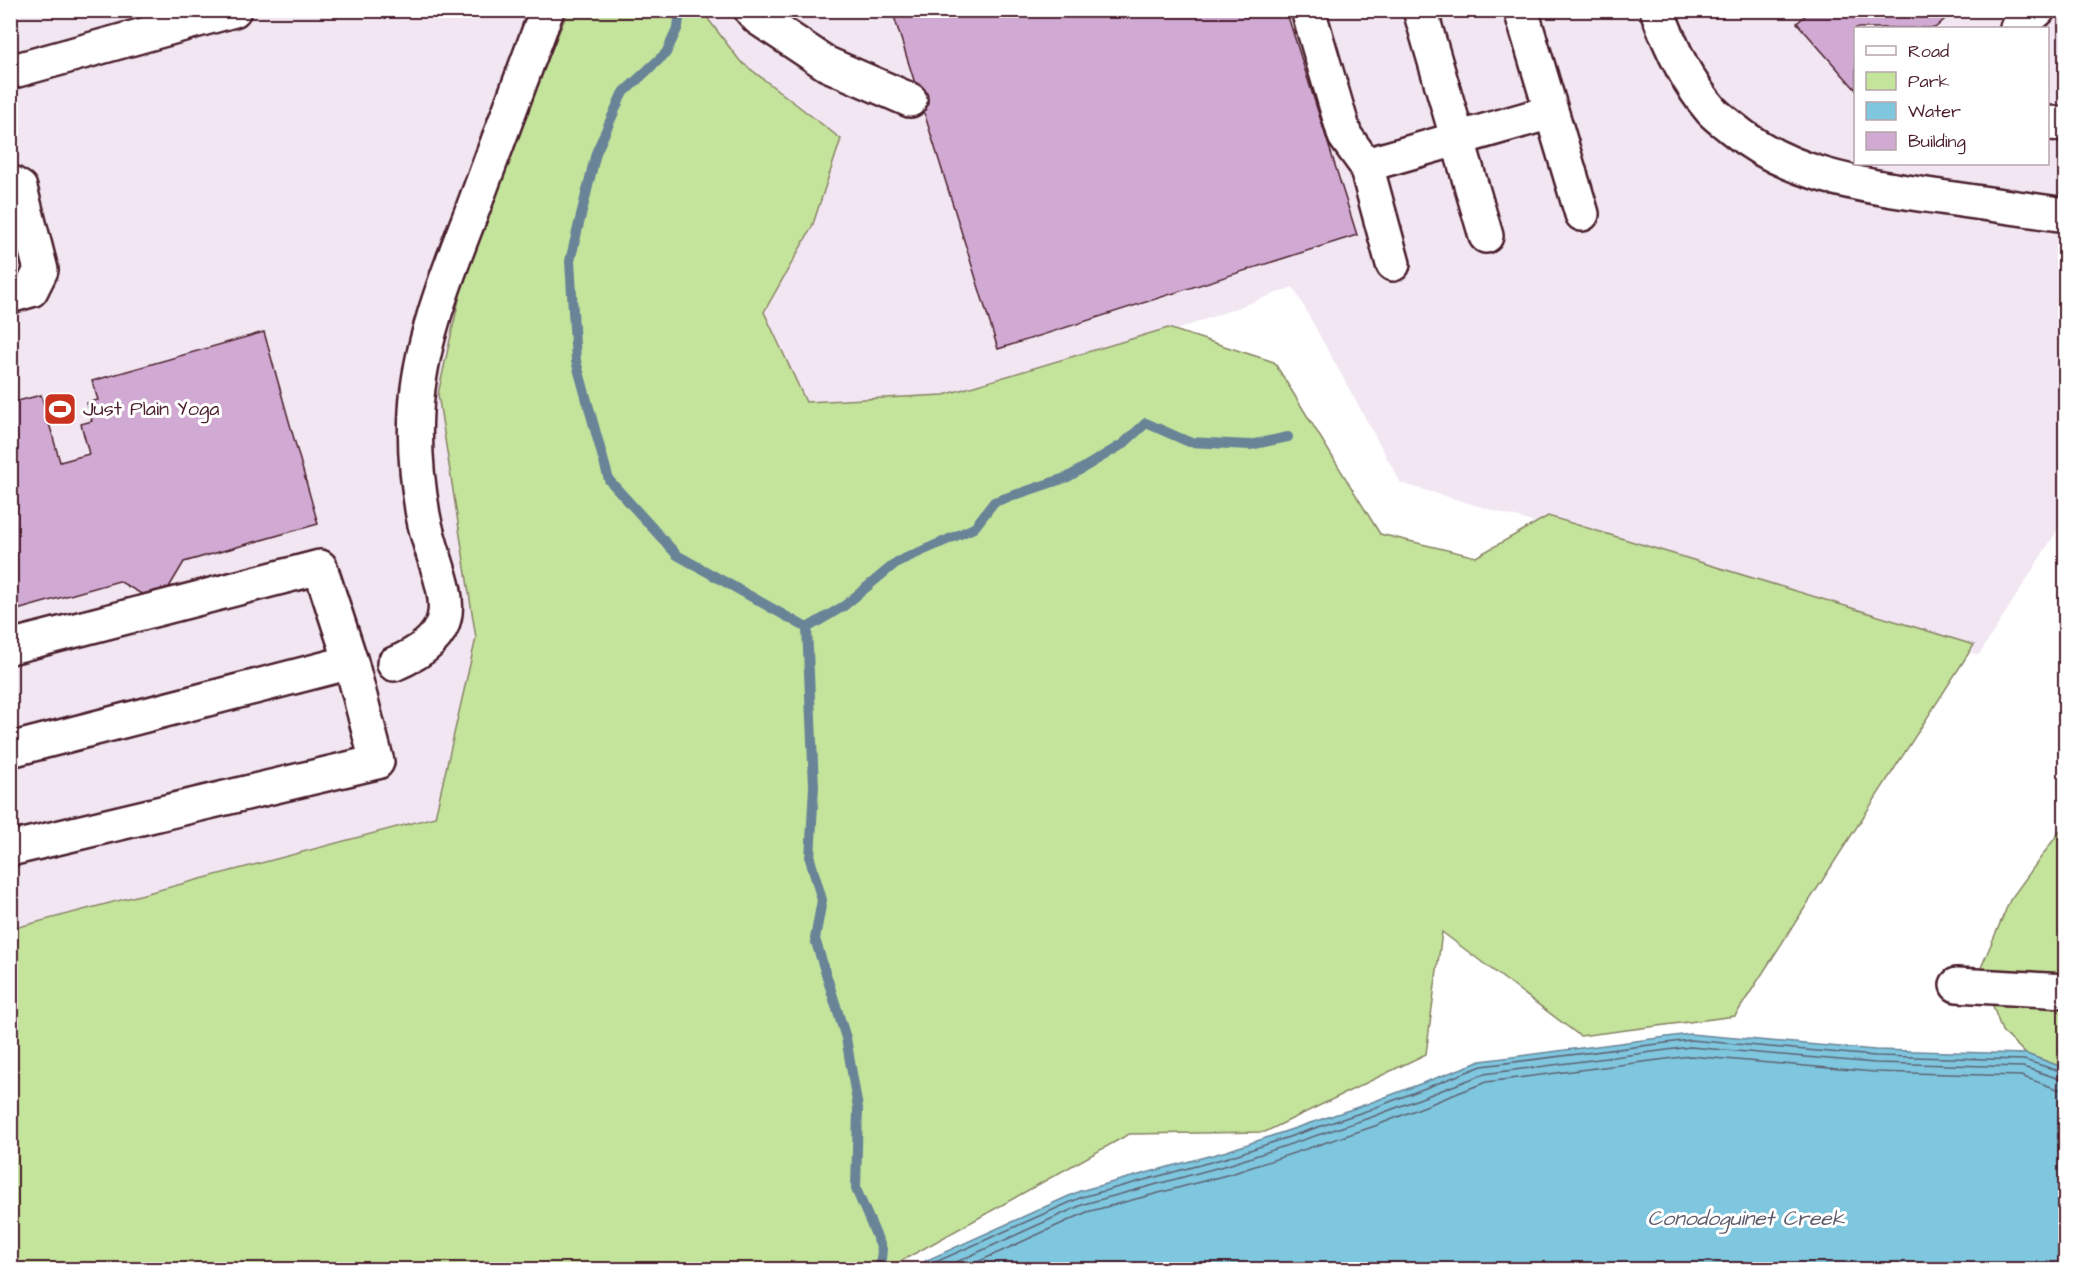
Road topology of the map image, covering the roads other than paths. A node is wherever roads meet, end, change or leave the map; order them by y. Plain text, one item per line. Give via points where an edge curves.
1 (234, 10) edge
2 (547, 10) edge
3 (751, 10) edge
4 (1308, 10) edge
5 (1420, 10) edge
6 (1521, 10) edge
7 (1657, 10) edge
8 (2038, 10) edge
9 (2018, 27) edge
10 (10, 72) edge
11 (910, 100) dead end
12 (1551, 112) junction
13 (2049, 123) edge
14 (2066, 124) edge
15 (1458, 139) junction
16 (1365, 165) junction
17 (10, 182) edge
18 (1582, 214) dead end
19 (2066, 215) edge
20 (1486, 236) dead end
21 (1393, 264) dead end
22 (10, 296) edge
23 (10, 647) edge
24 (351, 662) junction
25 (394, 664) dead end
26 (10, 750) edge
27 (10, 849) edge
28 (1957, 985) dead end
29 (2066, 991) edge

1 - 10 street
2 - 25 street via 449,270 427,343 416,409 416,458 423,517 443,583 446,609 430,644
3 - 11 street via 827,64
4 - 16 street via 1346,136
5 - 15 street
6 - 12 street
7 - 19 street via 1684,70 1712,111 1748,142 1783,162 1872,187
8 - 9 street
12 - 15 street
12 - 18 street
13 - 14 street
15 - 16 street
15 - 20 street
16 - 21 street
17 - 22 street via 20,188 41,270 32,290
23 - 24 street via 320,567
24 - 26 street
24 - 27 street via 377,762
28 - 29 street

